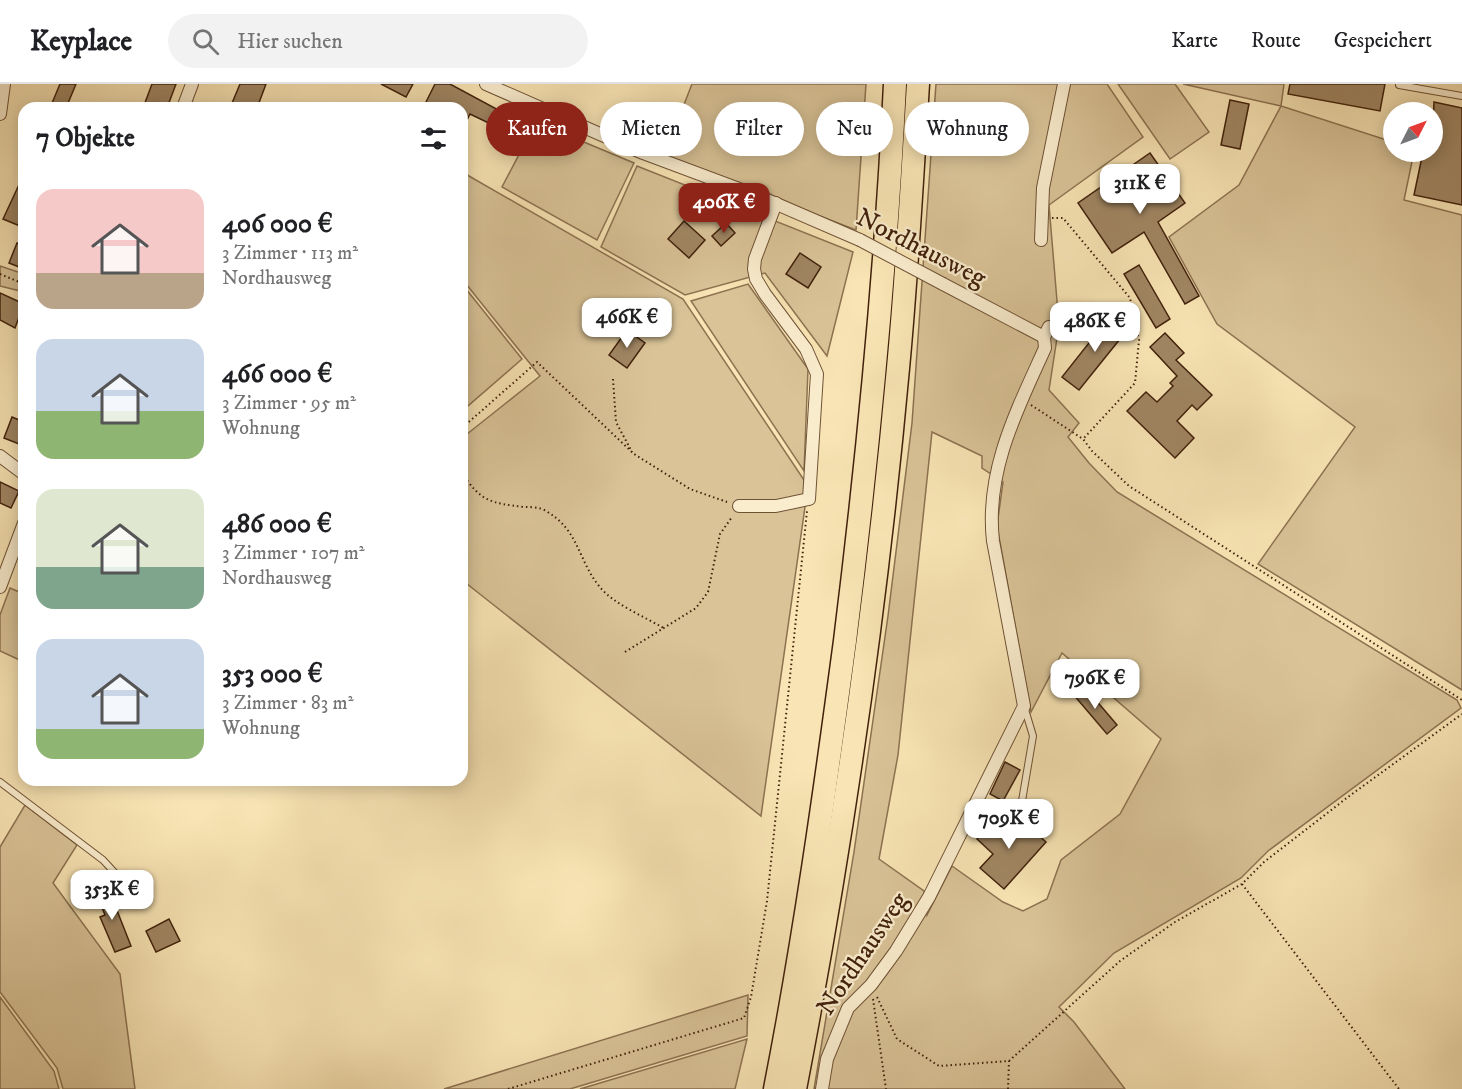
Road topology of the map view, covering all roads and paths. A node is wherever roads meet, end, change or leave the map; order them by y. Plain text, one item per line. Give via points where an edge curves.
1 (4, 84) edge
2 (192, 84) edge
3 (486, 84) edge
4 (918, 84) edge
5 (1064, 84) edge
6 (1400, 85) edge
7 (894, 91) edge
8 (1462, 96) edge
9 (185, 102) edge
10 (0, 114) edge
11 (776, 203) junction
12 (1041, 218) junction
13 (1041, 240) dead end
14 (0, 274) edge
15 (18, 282) edge
16 (613, 379) dead end
17 (1023, 397) junction
18 (468, 423) edge
19 (1083, 439) junction
20 (634, 454) junction
21 (0, 456) edge
22 (18, 470) edge
23 (468, 482) edge
24 (809, 499) junction
25 (739, 506) junction
26 (18, 539) edge
27 (0, 586) edge
28 (664, 629) junction
29 (625, 652) dead end
30 (1462, 700) edge
31 (1024, 706) junction
32 (1462, 714) edge
33 (0, 782) edge
34 (1022, 801) dead end
35 (1242, 884) junction
36 (129, 888) dead end
37 (871, 985) junction
38 (1009, 1061) junction
39 (508, 1089) edge
40 (775, 1089) edge
41 (795, 1089) edge
42 (822, 1089) edge
43 (886, 1089) edge
44 (1008, 1089) edge
45 (1399, 1089) edge

1 - 10 street
2 - 9 street
3 - 11 street, Nordhausweg via 643,153
4 - 41 highway via 898,369 883,510 845,804
5 - 12 street via 1049,152
6 - 8 lane
7 - 40 highway via 861,516 827,782
11 - 17 street, Nordhausweg, bridge via 1047,332 1045,348
11 - 24 street via 754,269 756,279 806,349 817,374
12 - 13 street
12 - 19 path via 1063,218 1130,298 1139,340 1135,383
14 - 15 path
16 - 20 path via 616,422
17 - 19 path
17 - 31 street, Nordhausweg via 997,466 991,520
18 - 20 path via 537,362
19 - 30 path via 1129,486
20 - 25 path via 690,489
21 - 22 street
23 - 28 path via 475,492 496,503 544,509 562,523 598,586
24 - 25 street via 776,507
24 - 39 path via 766,901 744,1018
25 - 28 path via 720,534 708,592 696,608
26 - 27 street
28 - 29 path
31 - 34 lane via 1033,736
31 - 37 street, Nordhausweg via 928,897
32 - 35 path via 1347,797
33 - 36 lane via 104,860
35 - 38 path via 1175,922 1120,961
35 - 45 path
37 - 38 path via 897,1039 939,1066
37 - 42 street, Nordhausweg via 848,1008 826,1059
37 - 43 path
38 - 44 path

